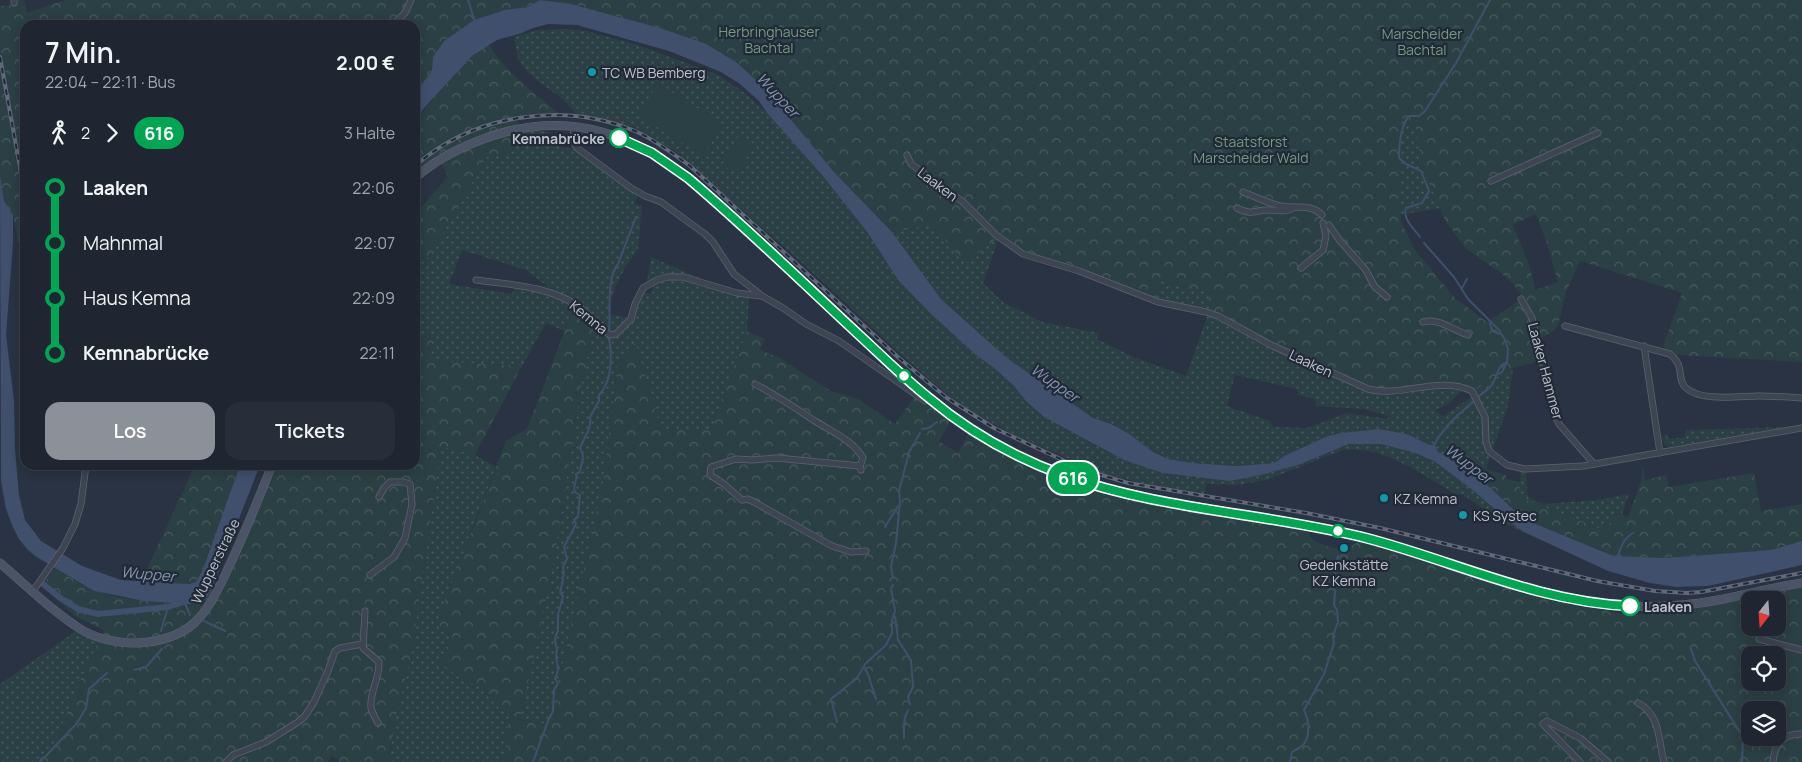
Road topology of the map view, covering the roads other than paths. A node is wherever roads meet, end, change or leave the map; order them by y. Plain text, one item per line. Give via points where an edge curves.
1 (411, 0) edge
2 (398, 20) edge
3 (573, 126) junction
4 (1598, 133) dead end
5 (907, 155) dead end
6 (420, 174) edge
7 (1491, 181) dead end
8 (1243, 192) dead end
9 (1297, 206) junction
10 (1237, 208) dead end
11 (1322, 215) dead end
12 (1301, 268) dead end
13 (476, 280) dead end
14 (762, 296) junction
15 (1386, 297) dead end
16 (1521, 299) dead end
17 (1423, 322) dead end
18 (1565, 326) dead end
19 (1468, 335) dead end
20 (1644, 346) junction
21 (755, 384) dead end
22 (928, 398) junction
23 (1802, 398) edge
24 (1802, 428) edge
25 (1660, 452) junction
26 (1594, 464) junction
27 (85, 470) edge
28 (270, 470) edge
29 (379, 497) dead end
30 (866, 551) dead end
31 (0, 564) edge
32 (370, 575) dead end
33 (1802, 583) edge
34 (33, 591) junction
35 (365, 611) dead end
36 (1759, 639) dead end
37 (362, 644) junction
38 (1802, 650) edge
39 (1638, 703) dead end
40 (378, 723) dead end
41 (1802, 734) edge
42 (1663, 761) edge
43 (226, 762) edge
44 (1580, 762) edge
45 (1608, 762) edge
46 (1773, 762) edge

1 - 2 street via 406,13
3 - 6 main road via 520,127 456,151
3 - 14 street, Kemna via 577,148 631,188 661,202 705,234 734,274
3 - 22 main road via 623,139 675,167
4 - 7 street
5 - 26 street, Laaken via 911,164 963,202 996,235 1023,254 1079,271 1158,302 1218,316 1271,345 1368,389 1385,392 1444,384 1472,391 1485,417 1489,451 1507,465 1533,469
8 - 9 street via 1279,206
9 - 10 street via 1282,212 1250,213
9 - 11 street
12 - 15 street via 1323,250 1326,224
13 - 14 street, Kemna via 558,295 582,309 610,335 616,334 631,319 643,288 667,277 683,277 737,293
14 - 22 street, Kemna via 839,341 925,401
16 - 26 street, Laaker Hammer via 1532,318 1555,416
17 - 19 street via 1439,323
18 - 20 street
20 - 23 street via 1674,357 1680,366 1683,384 1695,393 1712,397
20 - 25 street
21 - 30 street via 846,440 863,458 861,468 777,458 736,458 711,467 710,475 742,500 754,502 832,546 851,552
22 - 33 main road via 1004,448 1084,482 1156,499 1352,534 1568,598 1614,605 1677,606
24 - 25 street, Laaken
25 - 26 street, Laaken
27 - 34 street via 75,524 63,548
28 - 34 main road, Wupperstraße via 236,552 210,603 186,630 157,641 110,641 83,631
29 - 32 street via 390,482 410,484 412,504 405,538 394,557
31 - 34 main road, Wupperstraße
35 - 37 street
36 - 38 street
37 - 40 street via 379,662 371,709
37 - 43 street via 335,651 305,716 266,742 233,755
39 - 42 street via 1647,708 1653,718 1659,732
41 - 46 street via 1785,737 1773,754
44 - 45 street via 1543,724 1547,721 1580,738

